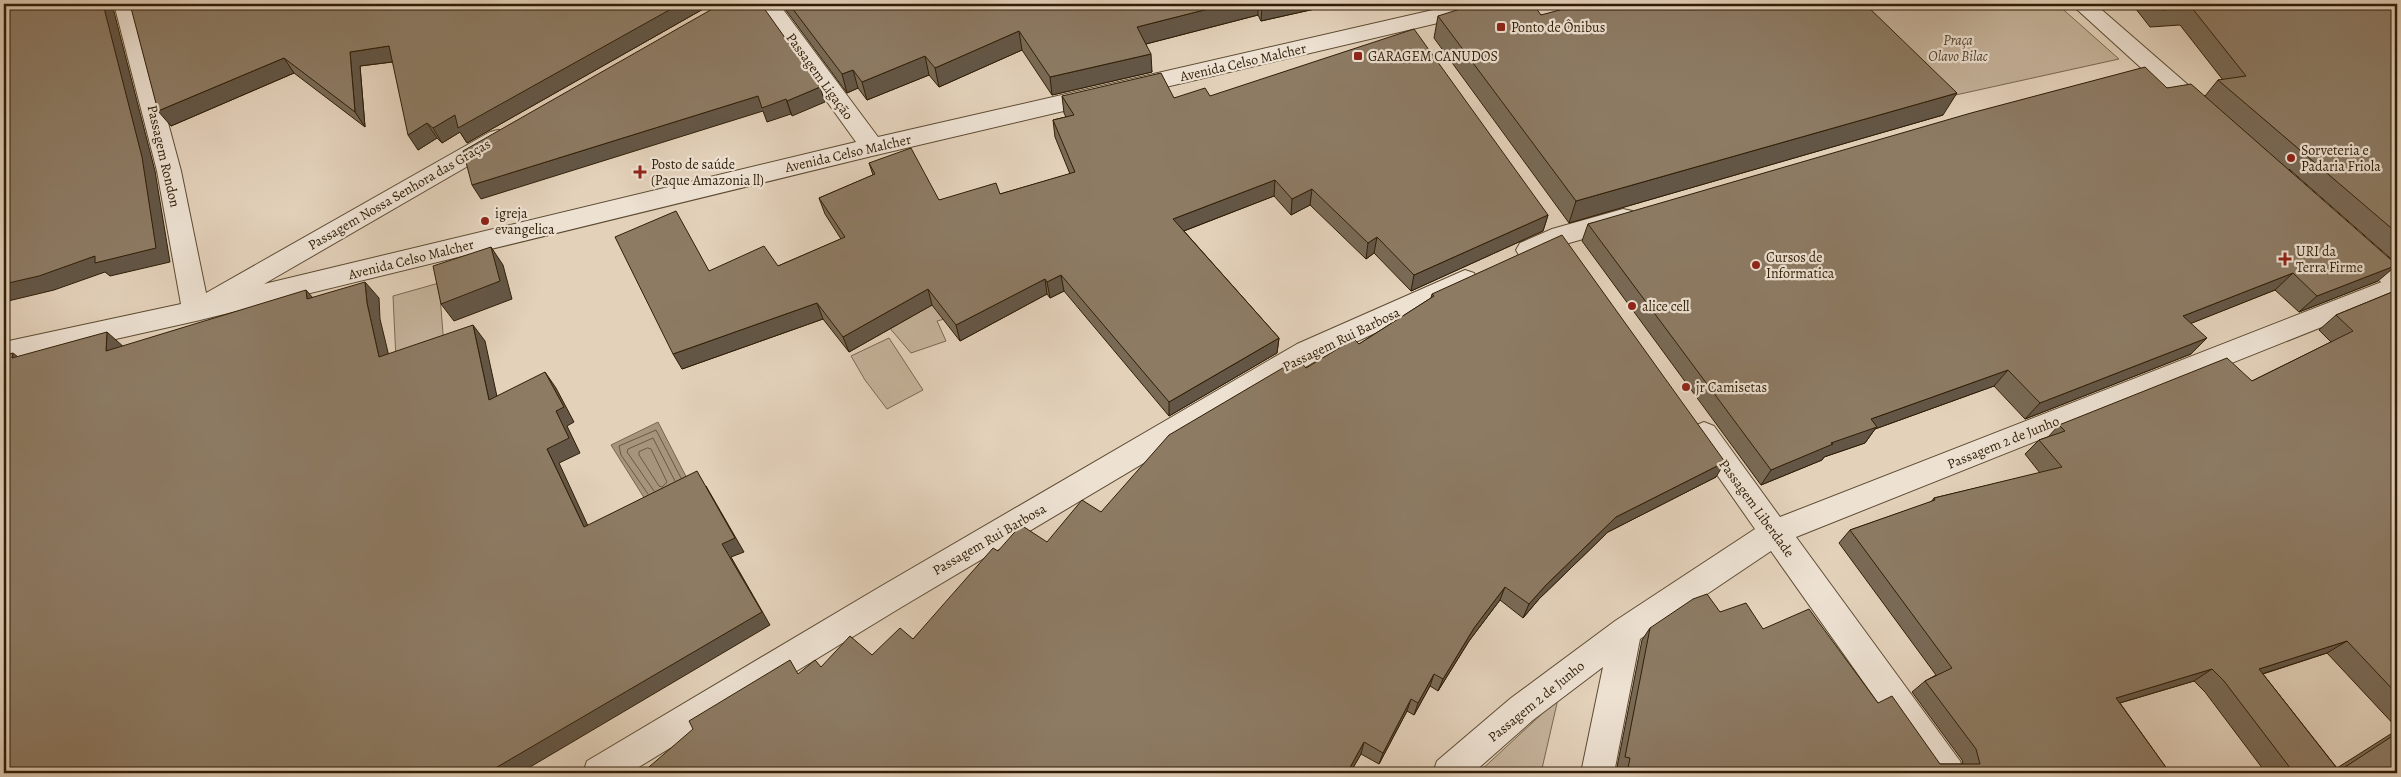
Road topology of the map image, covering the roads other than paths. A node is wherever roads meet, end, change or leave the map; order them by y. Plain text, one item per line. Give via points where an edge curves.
1 (125, 4) edge
2 (768, 4) edge
3 (1489, 4) edge
4 (2082, 4) edge
5 (1409, 23) junction
6 (1426, 47) edge
7 (2154, 68) junction
8 (2126, 76) edge
9 (2220, 126) edge
10 (516, 128) edge
11 (872, 147) junction
12 (1647, 211) edge
13 (1544, 212) edge
14 (1561, 236) junction
15 (2346, 236) edge
16 (1578, 260) edge
17 (2397, 281) edge
18 (2397, 286) edge
19 (196, 310) junction
20 (4, 353) edge
21 (1688, 412) edge
22 (1775, 532) junction
23 (1626, 631) junction
24 (599, 773) edge
25 (1449, 773) edge
26 (1598, 773) edge
27 (1948, 773) edge

1 - 19 street, Passagem Rondon via 169,171
2 - 11 street, Passagem Ligação
3 - 5 street, Avenida Celso Malcher
4 - 7 street
5 - 6 street
5 - 11 street, Avenida Celso Malcher
7 - 8 street
7 - 9 street
10 - 19 street, Passagem Nossa Senhora das Graças
11 - 19 street, Avenida Celso Malcher
12 - 14 street, Passagem Rui Barbosa
13 - 14 street
14 - 16 street
14 - 24 street, Passagem Rui Barbosa via 1307,352
15 - 17 street
18 - 22 street, Passagem 2 de Junho
19 - 20 street, Avenida Celso Malcher
21 - 22 street, Passagem Liberdade
22 - 23 street, Passagem 2 de Junho
22 - 27 street, Passagem Liberdade
23 - 25 street, Passagem 2 de Junho via 1522,709
23 - 26 street

